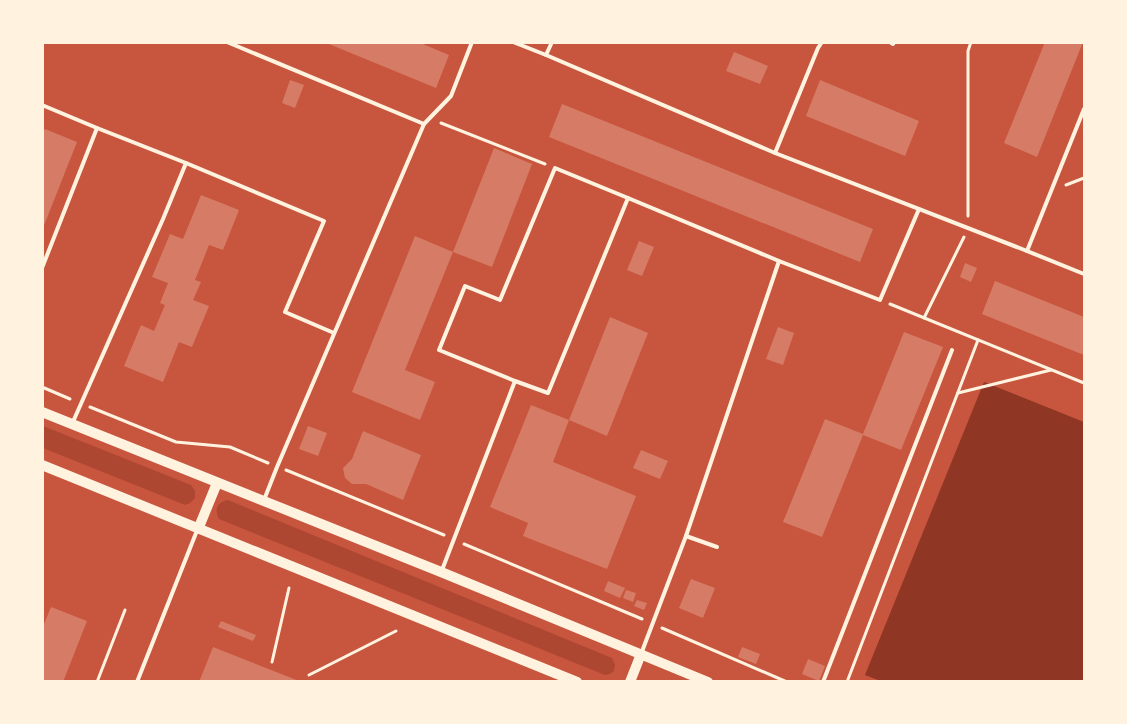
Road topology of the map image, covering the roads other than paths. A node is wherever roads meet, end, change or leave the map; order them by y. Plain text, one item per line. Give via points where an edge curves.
1 (227, 42) edge
2 (472, 42) edge
3 (513, 42) edge
4 (552, 42) edge
5 (822, 42) edge
6 (546, 55) junction
7 (42, 105) edge
8 (1084, 109) edge
9 (424, 124) junction
10 (97, 128) junction
11 (775, 152) junction
12 (186, 163) junction
13 (628, 198) junction
14 (919, 209) junction
15 (1027, 251) junction
16 (779, 261) junction
17 (42, 268) edge
18 (1084, 274) edge
19 (334, 333) junction
20 (952, 350) dead end
21 (515, 381) junction
22 (42, 412) edge
23 (71, 425) junction
24 (42, 465) edge
25 (217, 483) junction
26 (264, 502) junction
27 (198, 528) junction
28 (686, 536) junction
29 (717, 547) dead end
30 (441, 572) junction
31 (641, 654) junction
32 (685, 677) edge
33 (137, 682) edge
34 (577, 682) edge
35 (630, 682) edge
36 (708, 682) edge
37 (823, 682) edge

1 - 9 lane
2 - 9 lane via 451,96
3 - 6 lane
4 - 6 lane
5 - 11 lane
6 - 11 lane
7 - 10 lane
8 - 15 lane
9 - 19 lane
10 - 12 lane
10 - 17 lane
11 - 14 lane
12 - 19 lane via 324,221 285,312
12 - 23 lane
13 - 16 lane
13 - 21 lane via 548,393
13 - 21 lane via 555,168 500,300 465,286 439,350
14 - 15 lane
14 - 16 lane via 880,300
15 - 18 lane
16 - 28 lane
19 - 26 lane
20 - 37 lane
21 - 30 lane
22 - 23 main road
23 - 25 main road
24 - 27 main road
25 - 26 main road
25 - 27 main road
26 - 30 main road
27 - 33 lane
27 - 34 main road
28 - 29 lane
28 - 31 lane
30 - 31 main road
31 - 32 main road
31 - 35 main road
32 - 36 main road

